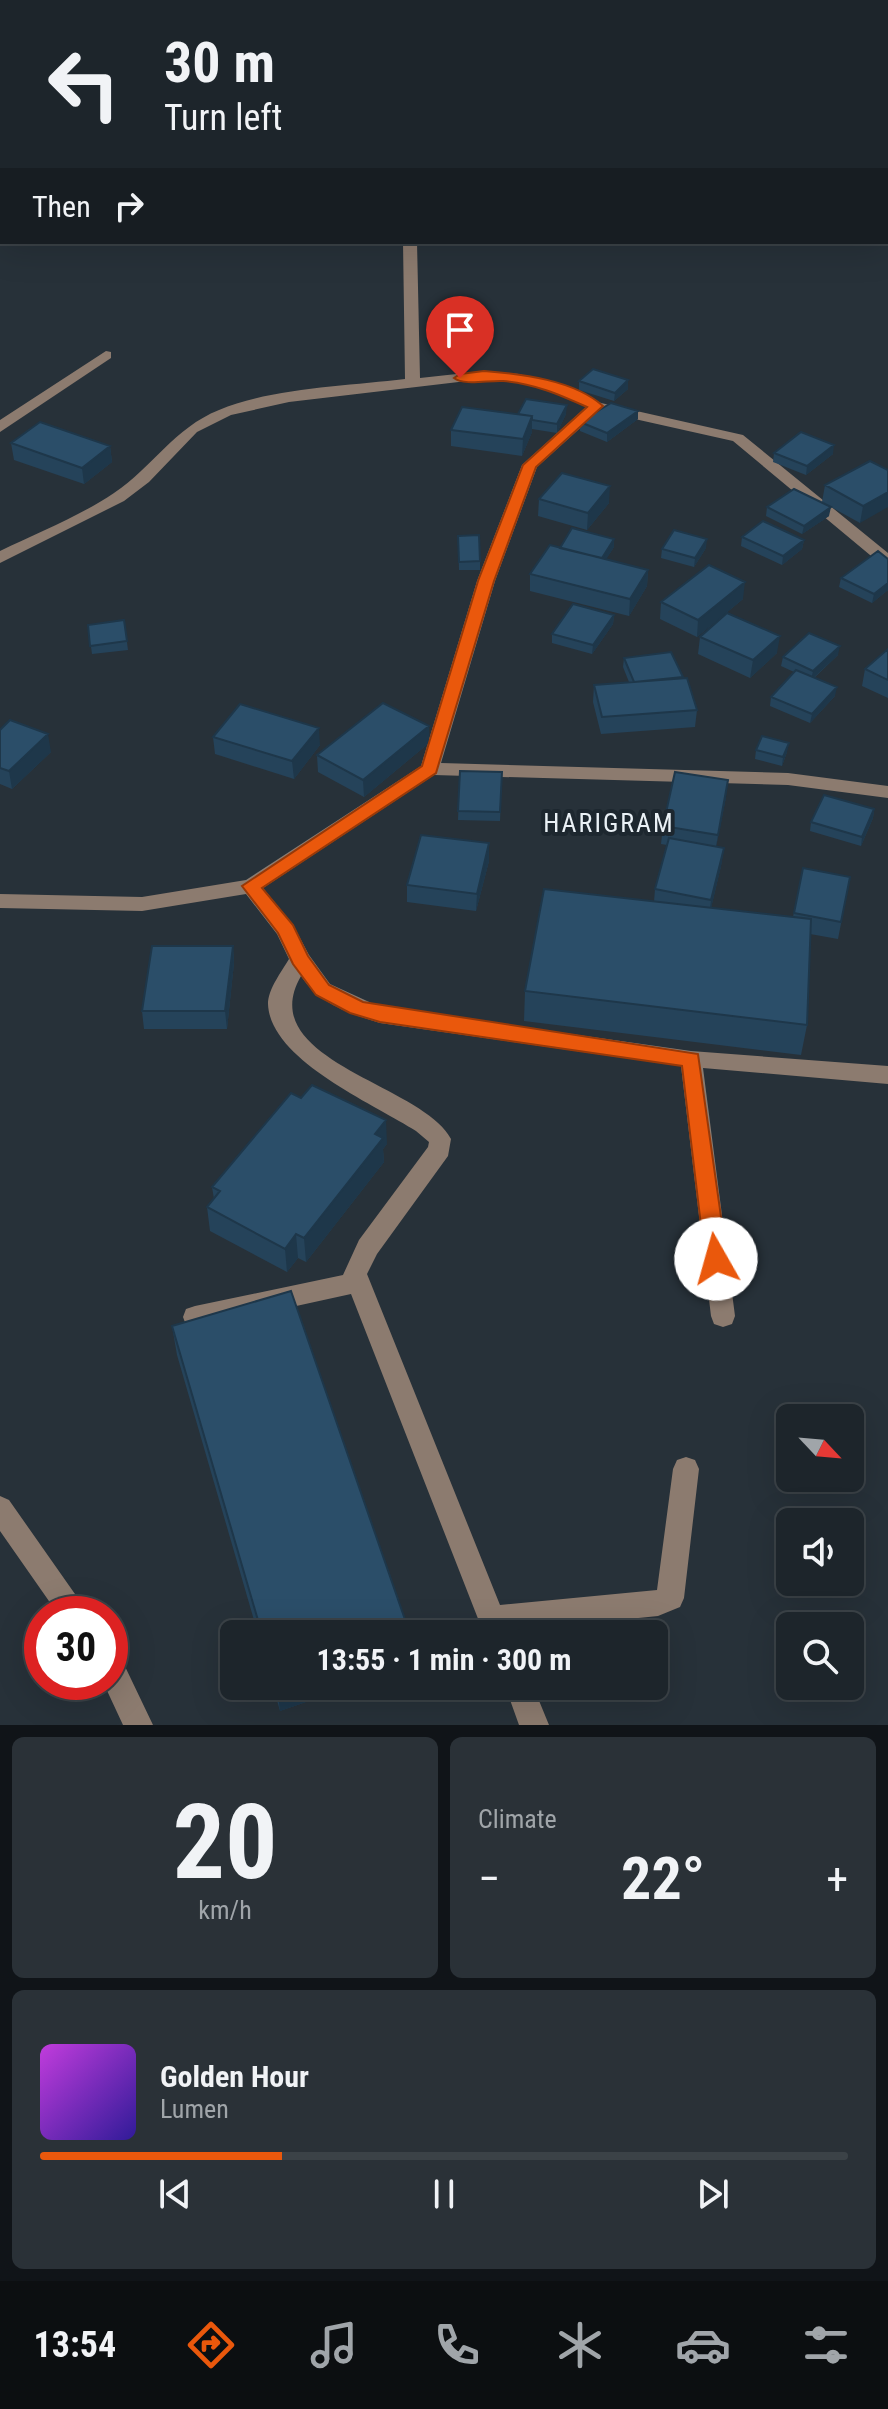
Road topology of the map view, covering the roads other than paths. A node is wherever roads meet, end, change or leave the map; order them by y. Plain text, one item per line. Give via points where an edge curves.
1 (410, 244) edge
2 (106, 355) dead end
3 (413, 383) junction
4 (596, 406) junction
5 (0, 427) edge
6 (0, 558) edge
7 (888, 561) edge
8 (430, 769) junction
9 (888, 792) edge
10 (251, 886) junction
11 (0, 901) edge
12 (300, 959) junction
13 (691, 1059) junction
14 (888, 1075) edge
15 (356, 1283) junction
16 (723, 1316) dead end
17 (195, 1317) edge
18 (686, 1469) dead end
19 (0, 1509) edge
20 (62, 1596) edge
21 (492, 1620) edge
22 (537, 1620) edge
23 (126, 1700) edge
24 (524, 1700) edge
25 (138, 1725) edge
26 (534, 1725) edge

1 - 3 street
2 - 5 street
3 - 4 street via 502,376 561,390
3 - 6 street via 289,397 226,412 192,429 118,498
4 - 7 street via 738,438
4 - 8 street via 530,465 486,581
8 - 9 street via 788,779
8 - 10 street
10 - 11 street via 142,904
10 - 12 street via 286,930
12 - 13 street via 322,990 380,1015
12 - 15 street via 279,1001 296,1042 440,1139 440,1149 359,1261
13 - 14 street
13 - 16 street
15 - 17 street
15 - 21 street
18 - 22 street via 670,1598
19 - 20 street
23 - 25 street
24 - 26 street

